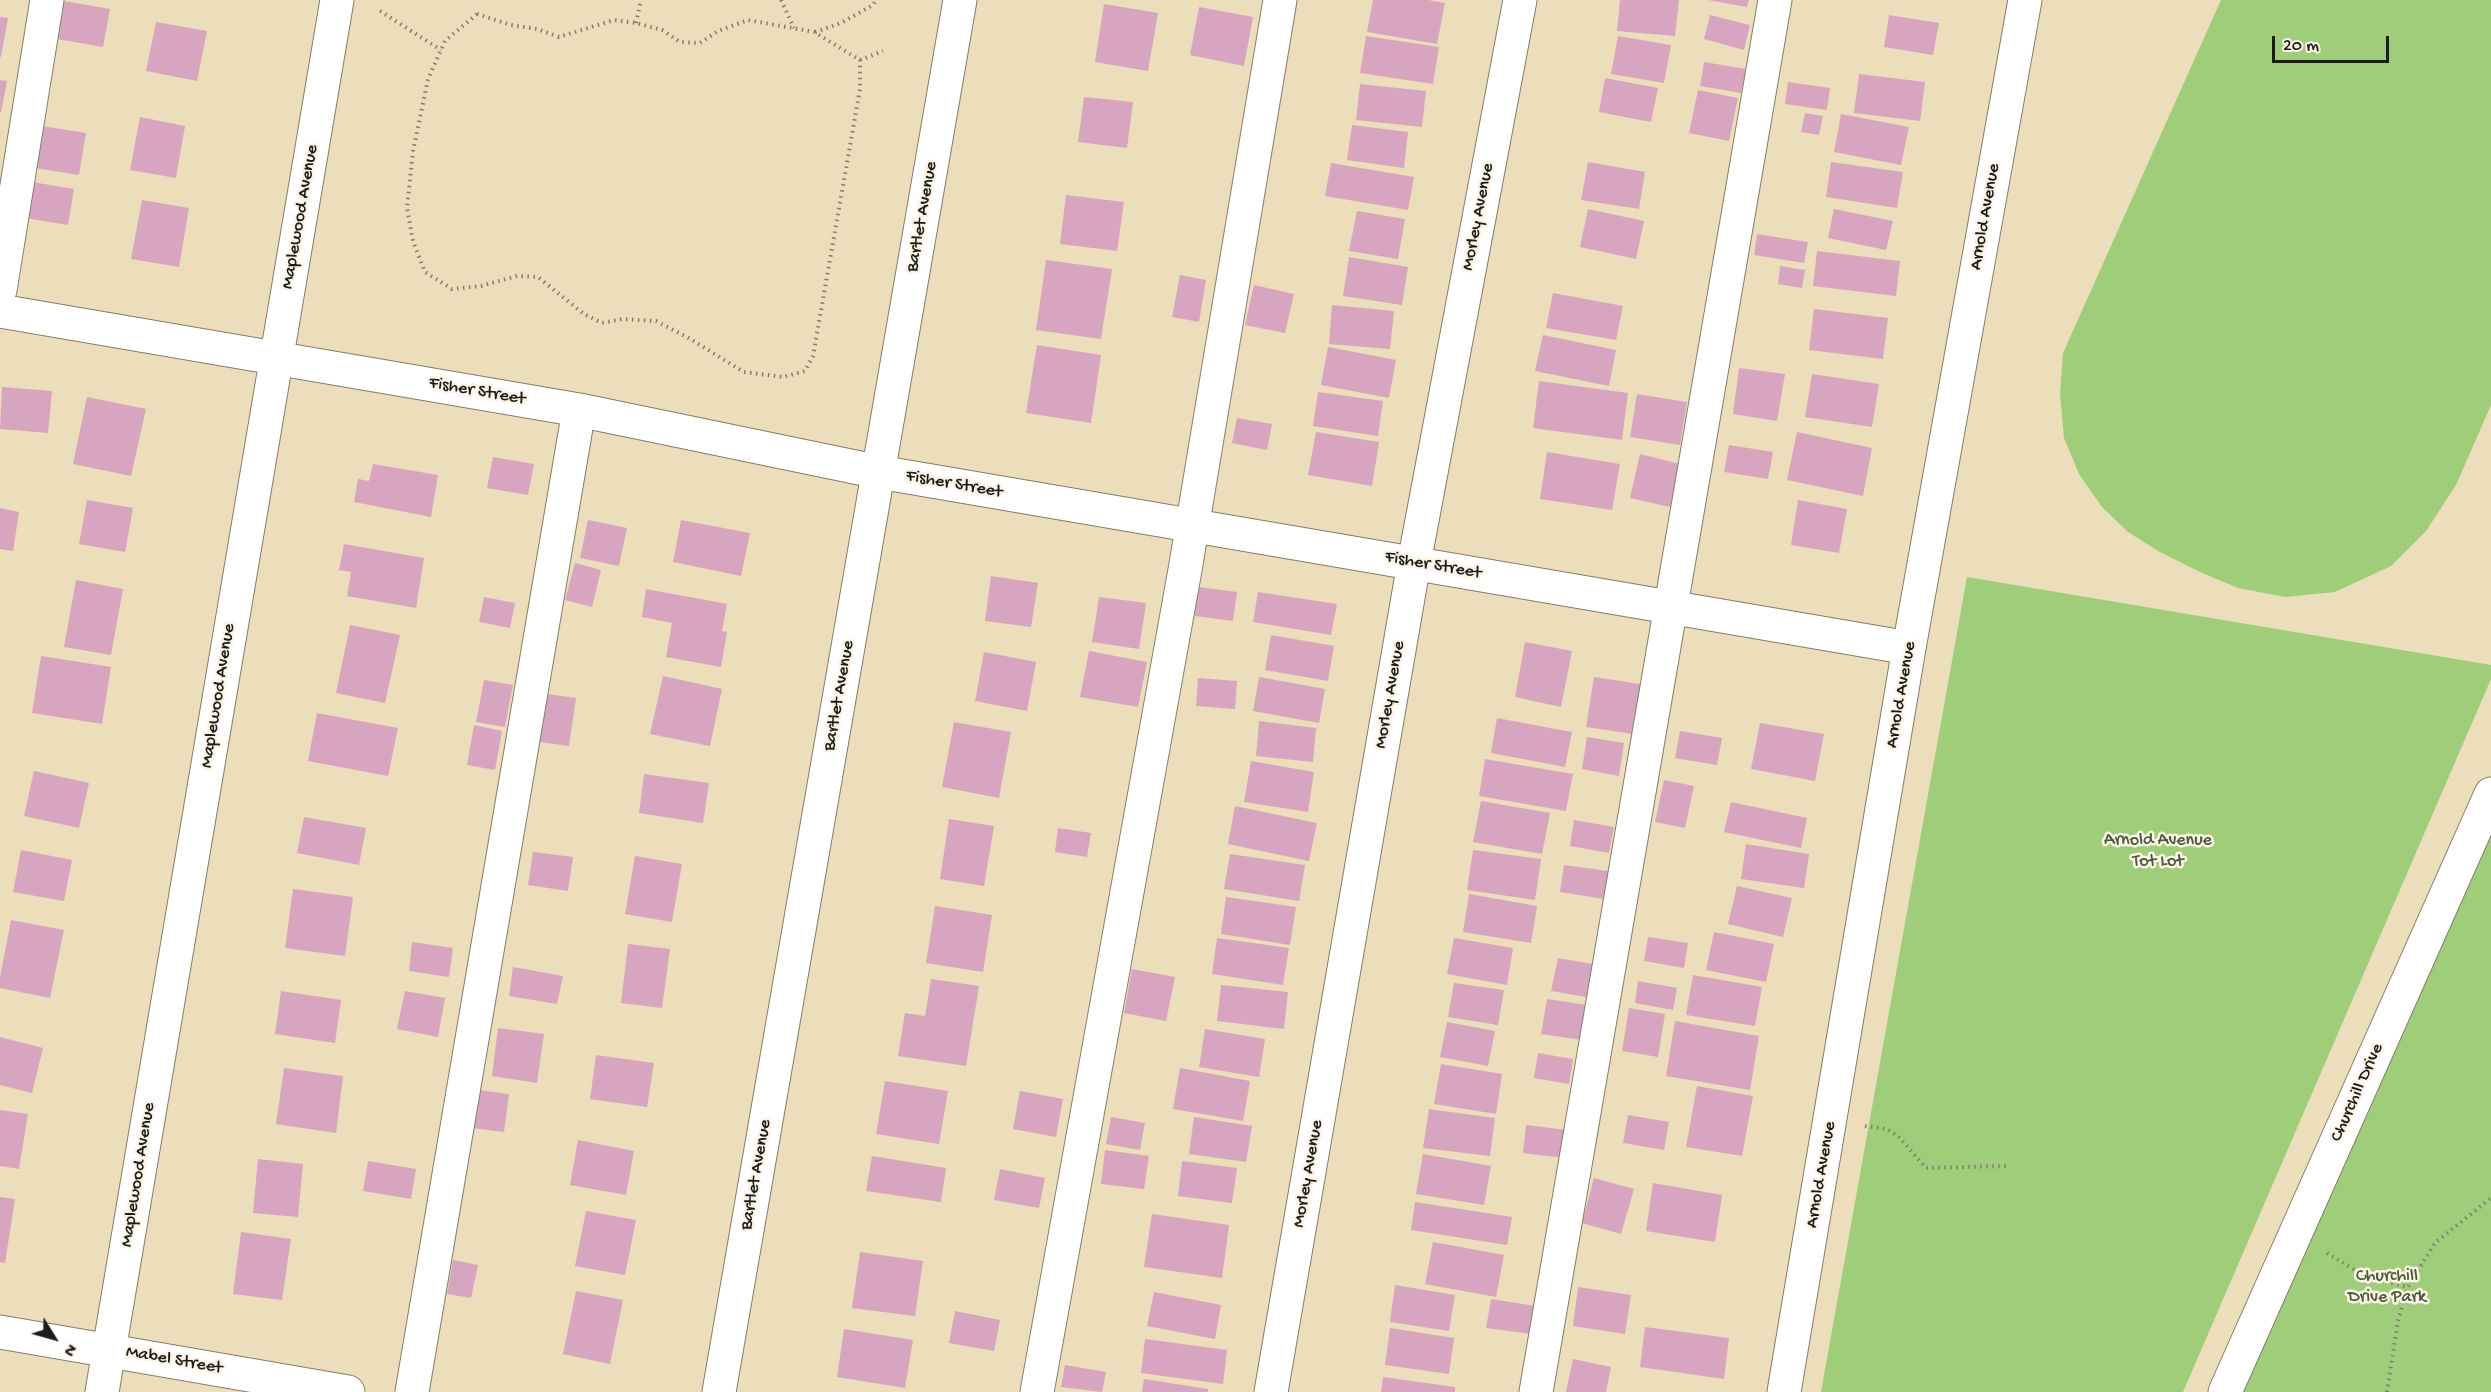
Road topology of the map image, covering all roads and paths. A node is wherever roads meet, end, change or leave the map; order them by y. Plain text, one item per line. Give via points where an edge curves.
1 (47, 0) edge
2 (338, 0) edge
3 (641, 0) edge
4 (781, 0) edge
5 (876, 0) edge
6 (960, 0) edge
7 (1280, 0) edge
8 (1520, 0) edge
9 (1775, 0) edge
10 (2025, 0) edge
11 (380, 11) dead end
12 (636, 23) junction
13 (794, 28) junction
14 (814, 32) junction
15 (441, 50) junction
16 (883, 51) dead end
17 (860, 60) junction
18 (0, 290) edge
19 (0, 311) edge
20 (276, 357) junction
21 (579, 410) junction
22 (879, 472) junction
23 (1193, 526) junction
24 (1413, 563) junction
25 (1670, 607) junction
26 (1909, 648) junction
27 (2491, 794) edge
28 (1831, 1122) junction
29 (2007, 1166) dead end
30 (2491, 1198) edge
31 (2295, 1235) junction
32 (2408, 1287) junction
33 (0, 1332) edge
34 (110, 1349) junction
35 (102, 1392) edge
36 (348, 1392) edge
37 (412, 1392) edge
38 (719, 1392) edge
39 (1037, 1392) edge
40 (1271, 1392) edge
41 (1536, 1392) edge
42 (1785, 1392) edge
43 (2225, 1392) edge
44 (2387, 1392) edge

1 - 18 street
2 - 20 street, Maplewood Avenue
3 - 12 path
4 - 13 path
5 - 14 path via 841,23
6 - 22 street, Bartlet Avenue
7 - 23 street
8 - 24 street, Morley Avenue
9 - 25 street
10 - 26 street, Arnold Avenue
11 - 15 path
12 - 13 path via 662,30 680,42 700,43 718,31 748,20
12 - 15 path via 614,20 559,37 477,14 445,40
13 - 14 path
14 - 17 path
15 - 17 path via 428,80 413,151 407,208 424,272 452,289 517,276 538,277 584,314 602,323 656,321 744,372 783,377 805,371 813,356 860,89
16 - 17 path
19 - 20 street, Fisher Street
20 - 21 street, Fisher Street
20 - 34 street, Maplewood Avenue
21 - 22 street, Fisher Street
21 - 37 street
22 - 23 street, Fisher Street
22 - 38 street, Bartlet Avenue
23 - 24 street, Fisher Street
23 - 39 street
24 - 25 street, Fisher Street
24 - 40 street, Morley Avenue
25 - 26 street, Fisher Street
25 - 41 street
26 - 28 street, Arnold Avenue
27 - 31 street, Churchill Drive
28 - 29 path via 1887,1130 1898,1136 1926,1168
28 - 42 street, Arnold Avenue
30 - 32 path via 2435,1243
31 - 32 path via 2368,1278
31 - 43 street, Churchill Drive
32 - 44 path via 2398,1321
33 - 34 street, Mabel Street
34 - 35 street, Maplewood Avenue
34 - 36 street, Mabel Street

